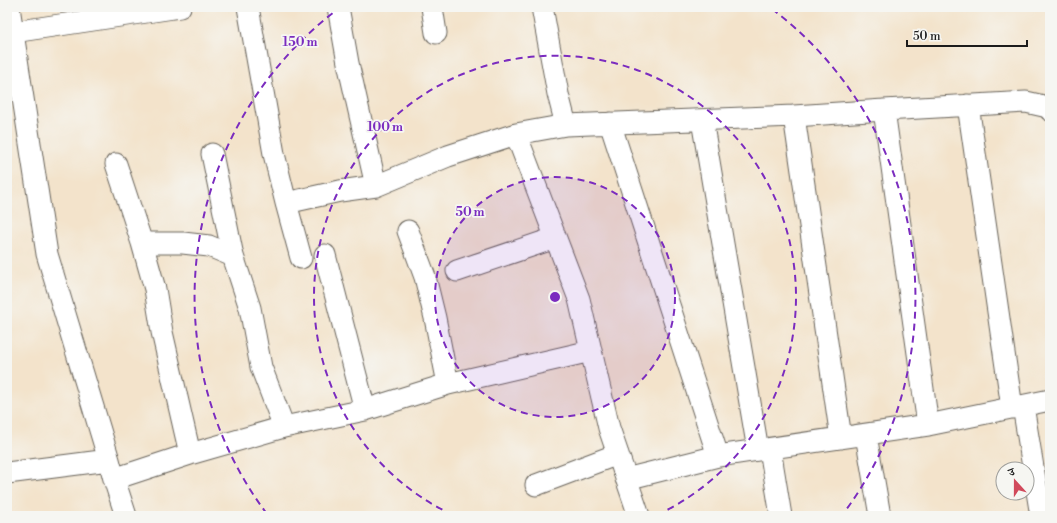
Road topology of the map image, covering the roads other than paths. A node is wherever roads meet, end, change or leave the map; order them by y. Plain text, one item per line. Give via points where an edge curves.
1 (9, 7) edge
2 (180, 7) edge
3 (248, 7) edge
4 (338, 7) edge
5 (432, 7) edge
6 (542, 7) edge
7 (112, 12) edge
8 (13, 32) junction
9 (436, 33) dead end
10 (968, 106) junction
11 (884, 110) junction
12 (1050, 110) edge
13 (794, 116) junction
14 (702, 120) junction
15 (610, 123) junction
16 (566, 124) junction
17 (516, 134) junction
18 (212, 154) dead end
19 (116, 164) dead end
20 (376, 186) junction
21 (286, 203) junction
22 (408, 231) dead end
23 (555, 238) junction
24 (142, 243) junction
25 (325, 255) dead end
26 (234, 256) junction
27 (301, 258) dead end
28 (457, 271) dead end
29 (591, 351) junction
30 (448, 384) junction
31 (1050, 400) edge
32 (1018, 407) junction
33 (365, 410) junction
34 (928, 426) junction
35 (284, 427) junction
36 (866, 435) junction
37 (841, 438) junction
38 (764, 450) junction
39 (190, 454) junction
40 (618, 454) junction
41 (718, 456) junction
42 (111, 470) junction
43 (7, 473) edge
44 (626, 479) junction
45 (536, 485) dead end
46 (126, 516) edge
47 (639, 516) edge
48 (781, 516) edge
49 (880, 516) edge
50 (1041, 516) edge

1 - 8 street
2 - 7 street
3 - 21 street via 274,154
4 - 20 street
5 - 9 street
6 - 16 street
7 - 8 street
8 - 42 street via 47,254
10 - 11 street
10 - 12 street via 1026,102 1048,107
10 - 32 street
11 - 13 street
11 - 34 street
13 - 14 street
13 - 37 street
14 - 15 street
14 - 38 street
15 - 16 street
15 - 41 street
16 - 17 street
17 - 20 street via 448,156
17 - 23 street
18 - 26 street
19 - 24 street
20 - 21 street
21 - 27 street
22 - 30 street via 425,277
23 - 28 street
23 - 29 street via 579,299
24 - 26 street via 210,246
24 - 39 street via 155,289 162,332
25 - 33 street
26 - 35 street via 250,308 261,367
29 - 30 street
29 - 40 street via 609,428
30 - 33 street
31 - 32 street
32 - 34 street
32 - 50 street
33 - 35 street
34 - 36 street
35 - 39 street
36 - 37 street
36 - 49 street
37 - 38 street
38 - 41 street
38 - 48 street
39 - 42 street
40 - 44 street
40 - 45 street
41 - 44 street
42 - 43 street
42 - 46 street
44 - 47 street

